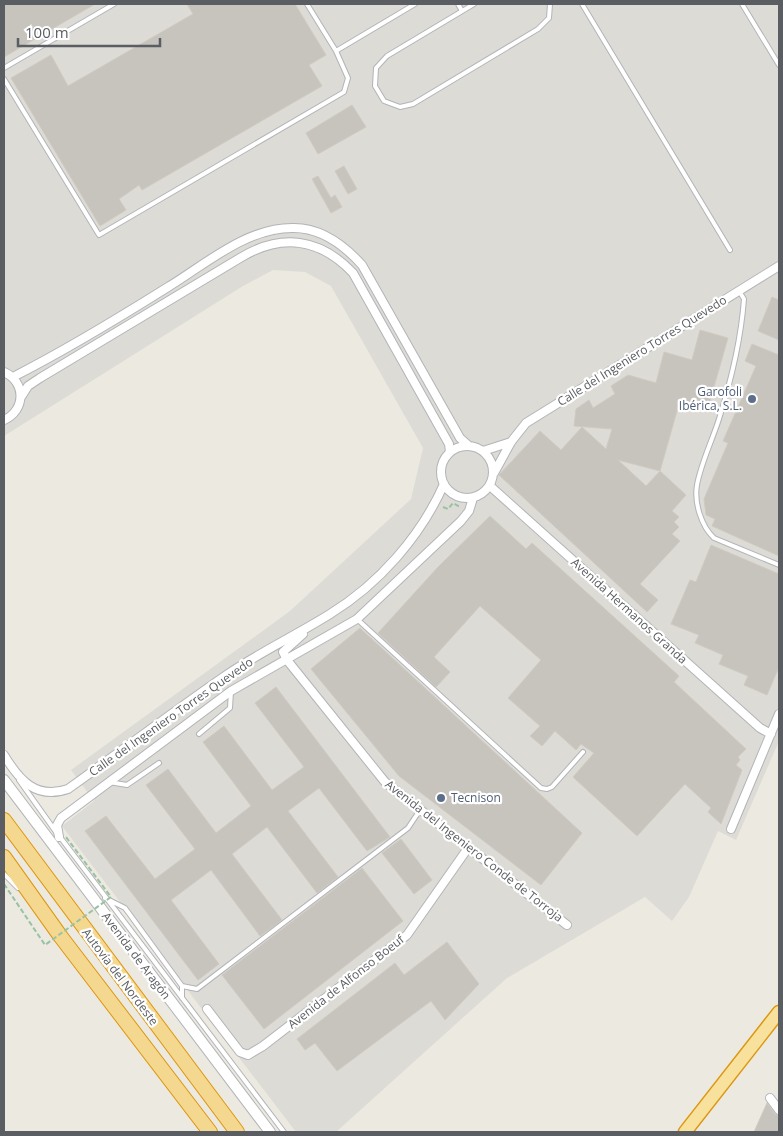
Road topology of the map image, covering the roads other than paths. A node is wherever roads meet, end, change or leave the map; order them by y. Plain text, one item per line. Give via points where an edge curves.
1 (114, 4) edge
2 (307, 4) edge
3 (415, 4) edge
4 (458, 4) edge
5 (474, 4) edge
6 (550, 4) edge
7 (582, 4) edge
8 (742, 4) edge
9 (462, 11) junction
10 (336, 51) junction
11 (779, 65) edge
12 (4, 68) edge
13 (4, 79) edge
14 (730, 250) dead end
15 (779, 266) edge
16 (739, 291) junction
17 (4, 371) edge
18 (13, 378) junction
19 (21, 397) junction
20 (4, 420) edge
21 (511, 442) junction
22 (469, 446) junction
23 (483, 451) junction
24 (450, 452) junction
25 (494, 473) junction
26 (444, 484) junction
27 (490, 486) junction
28 (473, 498) junction
29 (779, 565) edge
30 (357, 619) junction
31 (314, 624) junction
32 (287, 660) junction
33 (231, 691) junction
34 (779, 714) edge
35 (199, 734) dead end
36 (771, 734) junction
37 (583, 752) dead end
38 (4, 755) edge
39 (159, 764) dead end
40 (16, 775) junction
41 (5, 781) edge
42 (109, 782) junction
43 (420, 810) junction
44 (4, 820) edge
45 (730, 829) dead end
46 (63, 837) junction
47 (468, 848) junction
48 (4, 857) edge
49 (4, 874) edge
50 (104, 898) junction
51 (40, 907) junction
52 (567, 925) dead end
53 (182, 986) junction
54 (182, 998) junction
55 (207, 1010) dead end
56 (779, 1012) edge
57 (770, 1098) dead end
58 (779, 1110) edge
59 (210, 1132) edge
60 (237, 1132) edge
61 (270, 1132) edge
62 (284, 1132) edge
63 (685, 1132) edge

1 - 12 lane
2 - 10 lane
3 - 10 lane
4 - 9 lane
5 - 9 lane
6 - 9 lane via 549,18 538,30 413,104 400,108 384,101 375,86 376,68 387,56
7 - 14 lane
8 - 11 lane
10 - 13 lane via 348,78 344,92 99,235
15 - 16 street, Calle del Ingeniero Torres Quevedo
16 - 21 street, Calle del Ingeniero Torres Quevedo via 526,423
16 - 29 lane via 744,299 734,364 697,486 701,521 714,538
17 - 18 street
18 - 19 street via 18,383
18 - 22 street via 241,241 270,231 294,228 321,233 338,243 362,265 460,438
19 - 20 street via 16,410
19 - 24 street via 28,386 40,378 254,249 287,241 330,253 353,273 449,444
21 - 23 street
21 - 25 street, Calle del Ingeniero Torres Quevedo
22 - 23 street
22 - 24 street
23 - 25 street via 492,463
24 - 26 street via 442,463
25 - 27 street
26 - 28 street via 460,497
26 - 31 street, Calle del Ingeniero Torres Quevedo via 406,548 345,604
27 - 28 street
27 - 36 street, Avenida Hermanos Granda via 760,728
28 - 30 street, Calle del Ingeniero Torres Quevedo via 461,521
30 - 32 street, Calle del Ingeniero Torres Quevedo
30 - 37 lane via 541,788 552,787
31 - 32 street via 283,652
31 - 40 street, Calle del Ingeniero Torres Quevedo via 224,677 68,789 42,793
32 - 33 street, Calle del Ingeniero Torres Quevedo
32 - 43 street, Avenida del Ingeniero Conde de Torroja via 385,782
33 - 35 lane via 230,708
33 - 42 street, Calle del Ingeniero Torres Quevedo
34 - 36 street
36 - 45 street
38 - 40 street
39 - 42 lane via 127,785
40 - 46 lane
41 - 61 street, Avenida de Aragón
42 - 46 street, Calle del Ingeniero Torres Quevedo via 61,818 57,825
43 - 47 street, Avenida del Ingeniero Conde de Torroja
43 - 53 lane via 408,828 197,989
44 - 60 highway, Autovía del Nordeste
46 - 50 lane
47 - 52 street, Avenida del Ingeniero Conde de Torroja
47 - 55 street, Avenida de Alfonso Boeuf via 407,935 263,1046 248,1054 240,1052
48 - 51 highway, Autovía del Nordeste
49 - 51 lane
50 - 53 lane via 125,908
50 - 54 lane
51 - 59 highway, Autovía del Nordeste
53 - 54 lane
54 - 62 lane
56 - 63 highway
57 - 58 street

